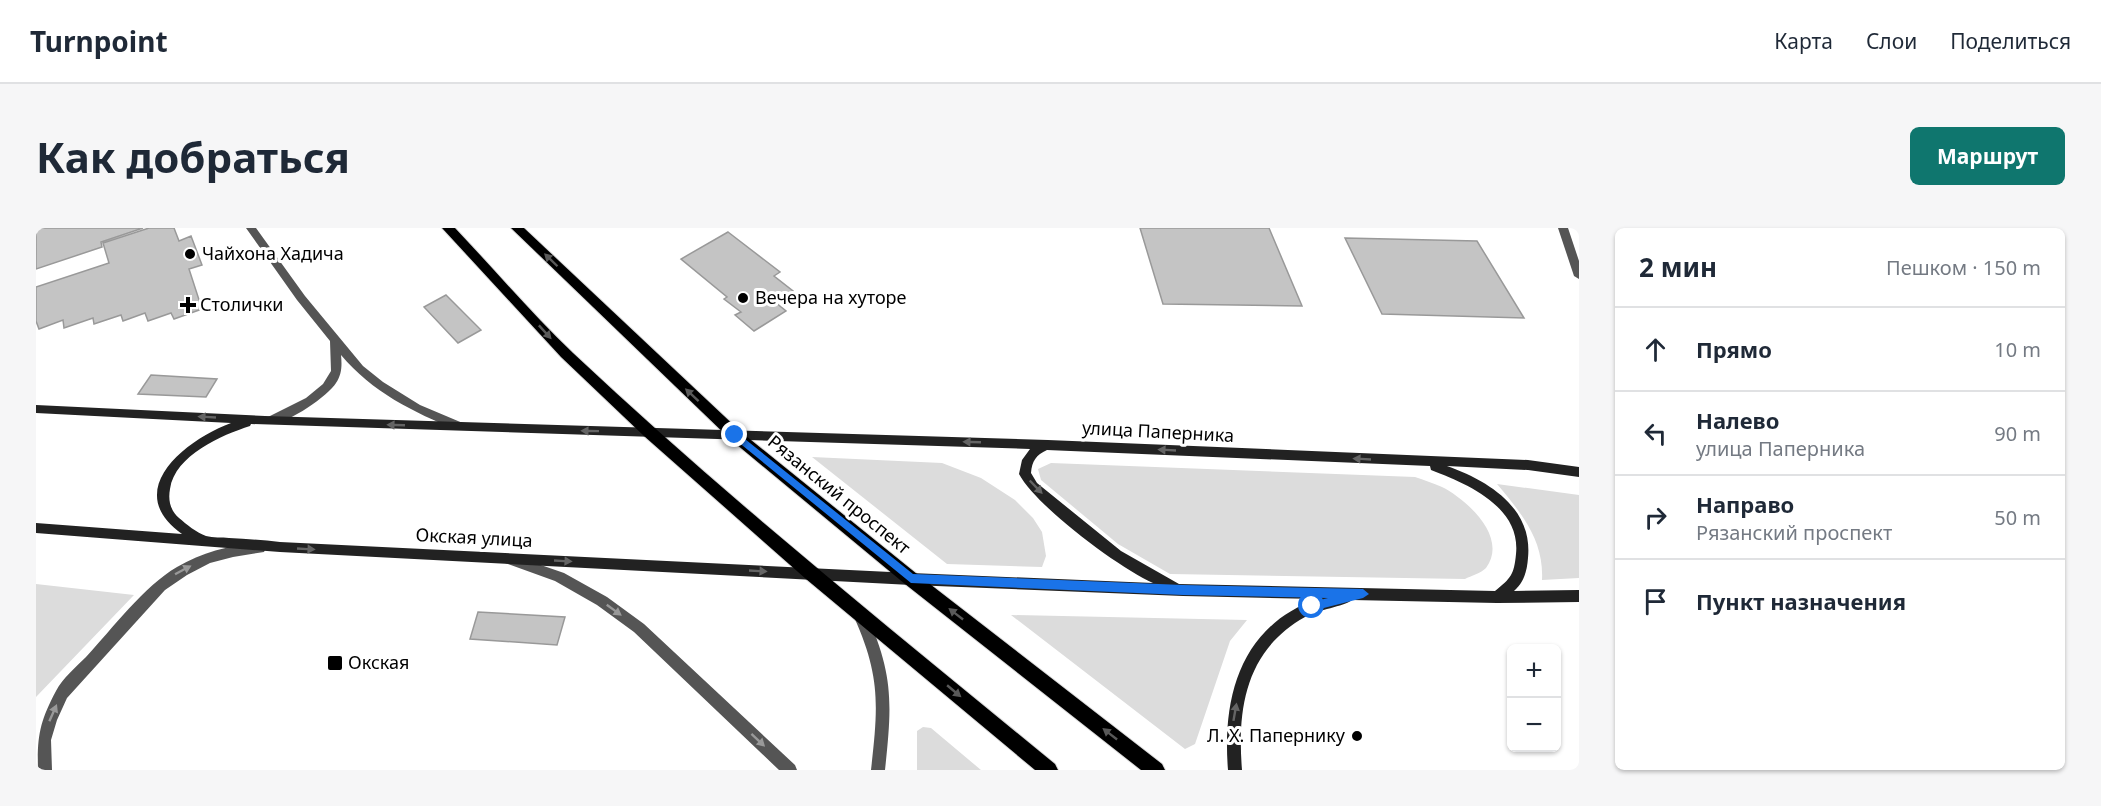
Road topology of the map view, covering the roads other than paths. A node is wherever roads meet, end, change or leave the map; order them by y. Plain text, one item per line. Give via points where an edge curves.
1 (251, 228) edge
2 (447, 228) edge
3 (517, 228) edge
4 (1563, 228) edge
5 (1579, 276) edge
6 (335, 342) junction
7 (36, 409) edge
8 (268, 420) junction
9 (463, 428) junction
10 (649, 432) junction
11 (735, 435) junction
12 (1048, 445) junction
13 (1420, 462) junction
14 (1579, 472) edge
15 (36, 528) edge
16 (205, 543) junction
17 (280, 547) junction
18 (505, 558) junction
19 (812, 574) junction
20 (911, 579) junction
21 (1183, 590) junction
22 (1363, 594) junction
23 (1579, 596) edge
24 (1497, 597) junction
25 (860, 613) junction
26 (36, 763) edge
27 (40, 770) edge
28 (45, 770) edge
29 (790, 770) edge
30 (878, 770) edge
31 (1049, 770) edge
32 (1156, 770) edge
33 (1235, 770) edge

1 - 6 street
2 -> 10 main road via 566,354
11 -> 3 main road, Рязанский проспект
4 - 5 street
6 - 8 street via 336,372 332,381 308,401
6 - 9 street via 379,385 432,416
8 -> 7 main road
9 -> 8 main road
8 - 16 main road via 238,424 195,445 176,464 166,482 162,497 168,514
10 -> 9 main road
10 - 11 main road
10 - 19 main road
12 -> 11 main road, улица Паперника
11 - 20 main road, Рязанский проспект
13 -> 12 main road, улица Паперника
12 -> 21 main road via 1032,452 1026,460 1024,474 1033,486 1117,556 1148,576
13 - 14 main road, улица Паперника via 1528,465
13 - 24 main road via 1464,476 1500,500 1518,525 1525,551 1517,580
15 - 16 main road, Окская улица
16 - 17 main road, Окская улица
17 -> 18 main road, Окская улица
28 -> 17 street via 44,740 62,693 160,586 200,561 248,549
18 -> 19 main road, Окская улица
18 -> 29 street via 559,578 602,601 639,628
19 - 20 main road, Окская улица
19 - 25 main road
20 - 21 main road
32 -> 20 main road, Рязанский проспект
21 - 22 main road
22 - 24 main road
33 -> 22 main road via 1233,716 1242,678 1258,647 1285,622 1312,606
23 - 24 main road
25 - 30 street via 883,675 885,702
25 -> 31 main road
26 - 27 street

